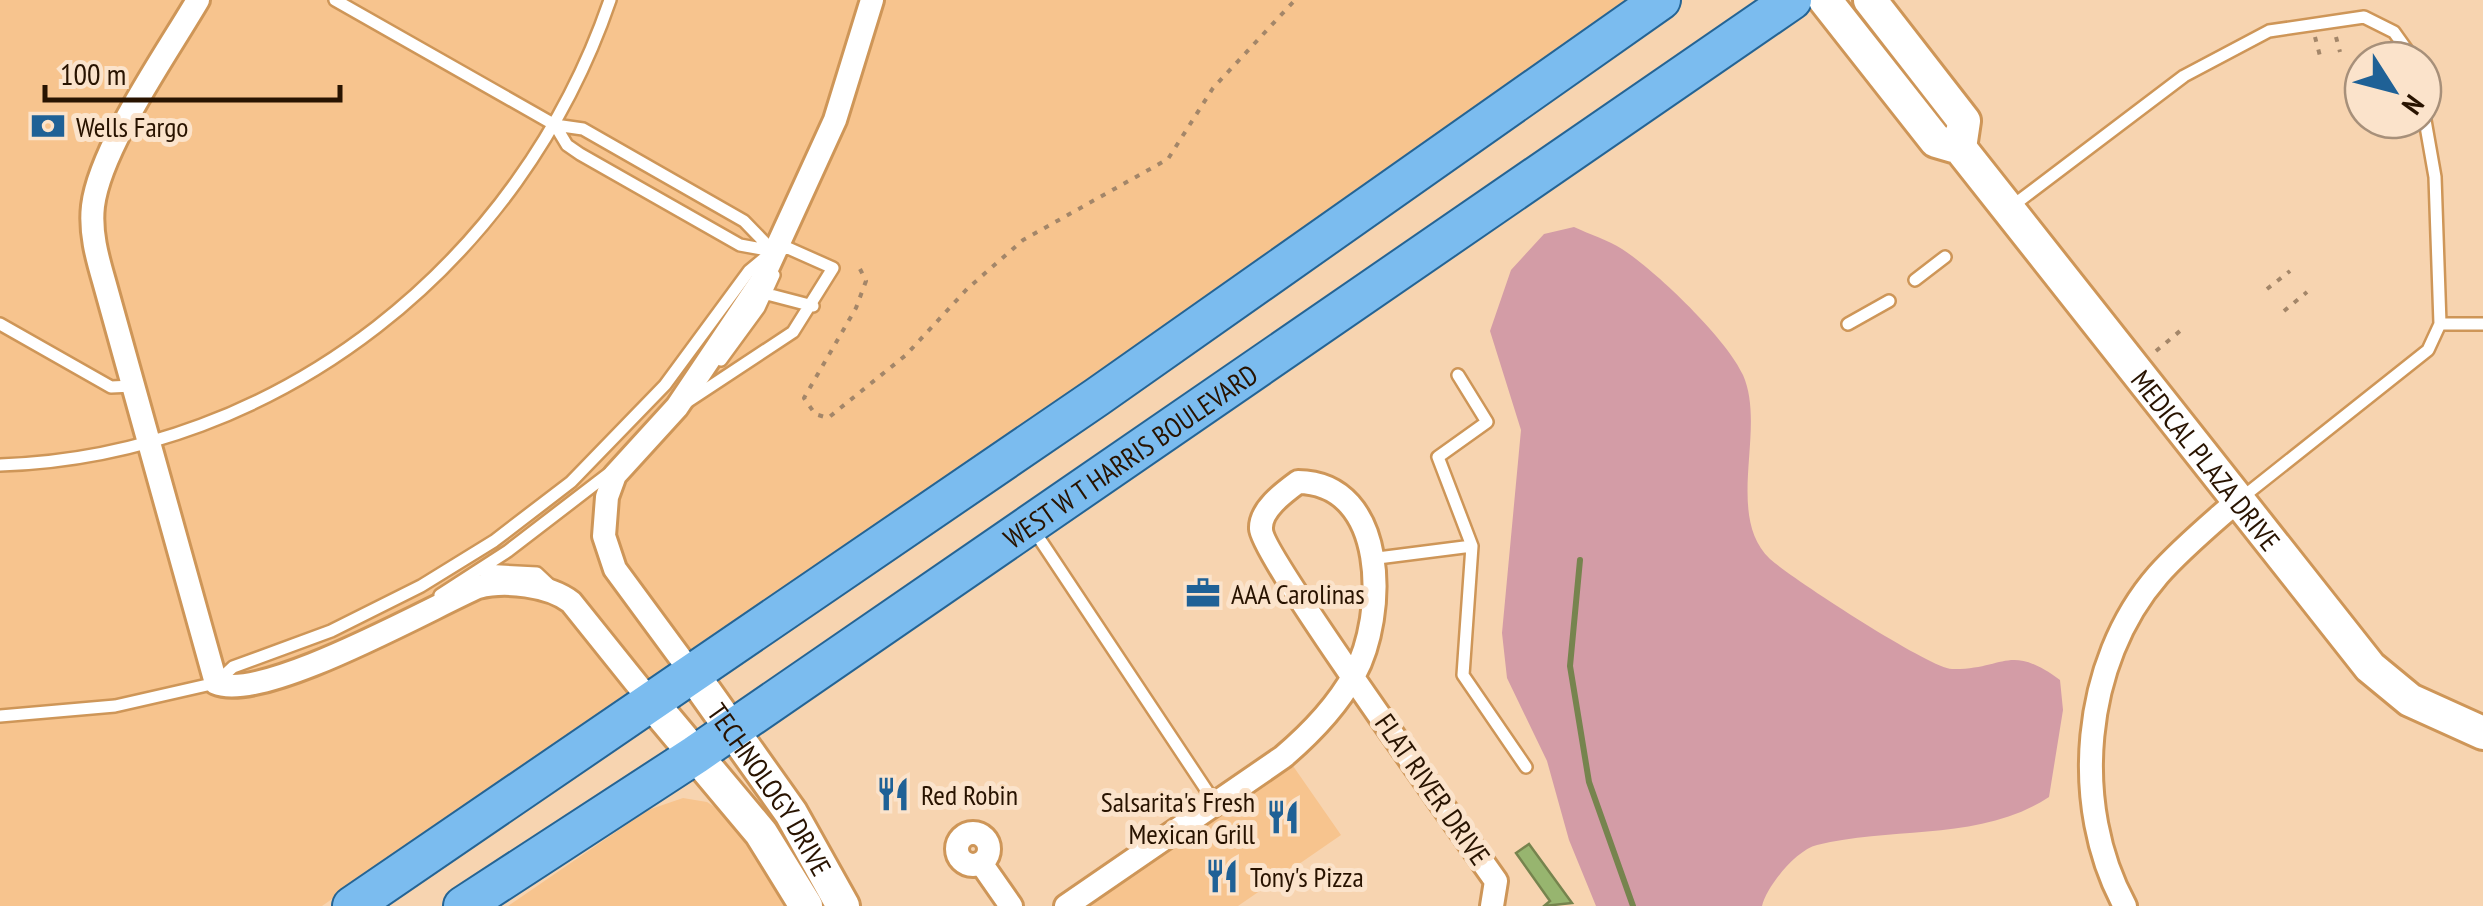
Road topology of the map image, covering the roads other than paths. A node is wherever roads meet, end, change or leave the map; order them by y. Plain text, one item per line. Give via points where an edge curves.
1 (198, 0) edge
2 (335, 0) edge
3 (610, 0) edge
4 (872, 0) edge
5 (1661, 0) edge
6 (1792, 0) edge
7 (1826, 0) edge
8 (1870, 0) edge
9 (2400, 40) edge
10 (554, 125) junction
11 (2428, 140) edge
12 (1960, 148) junction
13 (2008, 210) junction
14 (773, 251) junction
15 (1945, 257) dead end
16 (1915, 280) dead end
17 (767, 294) junction
18 (1888, 301) dead end
19 (813, 306) junction
20 (0, 324) edge
21 (1848, 324) dead end
22 (2440, 324) junction
23 (2483, 324) edge
24 (1458, 375) dead end
25 (133, 386) junction
26 (677, 407) junction
27 (148, 441) junction
28 (632, 456) junction
29 (0, 465) edge
30 (2236, 502) junction
31 (1030, 525) junction
32 (1472, 546) junction
33 (1370, 559) junction
34 (478, 571) junction
35 (555, 590) junction
36 (405, 621) junction
37 (693, 675) junction
38 (1354, 675) junction
39 (216, 683) junction
40 (652, 703) junction
41 (0, 716) edge
42 (733, 729) junction
43 (2483, 734) edge
44 (695, 755) junction
45 (1526, 767) dead end
46 (1216, 803) junction
47 (982, 863) dead end
48 (352, 906) edge
49 (463, 906) edge
50 (806, 906) edge
51 (844, 906) edge
52 (1011, 906) edge
53 (1066, 906) edge
54 (1492, 906) edge
55 (2126, 906) edge

1 - 25 street via 107,160 95,195 94,238
2 - 10 lane
3 - 10 lane
4 - 14 street via 835,120
5 - 37 main road
6 - 31 main road, WEST W T HARRIS BOULEVARD
7 - 12 street, MEDICAL PLAZA DRIVE via 1936,141
8 - 12 street, MEDICAL PLAZA DRIVE via 1964,121
9 - 13 lane via 2364,17 2269,31 2184,76
10 - 14 lane via 571,148 606,169 740,245
10 - 14 lane via 584,129 713,202 756,229
10 - 27 lane via 486,226 389,320 259,400
11 - 22 lane
12 - 13 street, MEDICAL PLAZA DRIVE
13 - 30 street, MEDICAL PLAZA DRIVE
14 - 17 lane
14 - 19 lane via 796,250 833,268
14 - 26 street via 761,282
14 - 39 lane via 746,274 634,420 534,511 422,586 330,632 233,667
15 - 16 lane
17 - 19 lane
17 - 26 lane via 721,360
18 - 21 lane
19 - 26 lane via 792,332
20 - 25 lane via 111,388
22 - 23 lane
22 - 30 lane via 2428,350
24 - 32 lane via 1487,422 1438,457
25 - 27 street
26 - 28 street
27 - 29 lane
27 - 39 street
28 - 34 lane
28 - 37 street via 615,474 607,497 606,547 620,578
30 - 43 street, MEDICAL PLAZA DRIVE via 2380,677 2424,708
30 - 55 street via 2157,576 2112,650 2098,694 2091,743 2094,799 2104,854
31 - 42 main road, WEST W T HARRIS BOULEVARD
31 - 46 lane
32 - 33 lane
32 - 45 lane via 1463,675
33 - 38 street, FLAT RIVER DRIVE via 1375,601
33 - 38 street, FLAT RIVER DRIVE via 1359,516 1331,486 1298,482 1260,524 1262,541
34 - 35 lane via 536,573
34 - 36 lane
35 - 36 street via 489,584
35 - 40 street via 589,621
36 - 39 street via 280,676 237,686
37 - 40 main road
37 - 42 street, TECHNOLOGY DRIVE
38 - 46 street via 1304,739
38 - 54 street, FLAT RIVER DRIVE via 1496,881
39 - 41 lane via 115,706
40 - 44 street, TECHNOLOGY DRIVE
40 - 48 main road
42 - 44 main road, WEST W T HARRIS BOULEVARD
42 - 51 street, TECHNOLOGY DRIVE
44 - 49 main road, WEST W T HARRIS BOULEVARD
44 - 50 street, TECHNOLOGY DRIVE via 770,844
46 - 53 street
47 - 52 street

